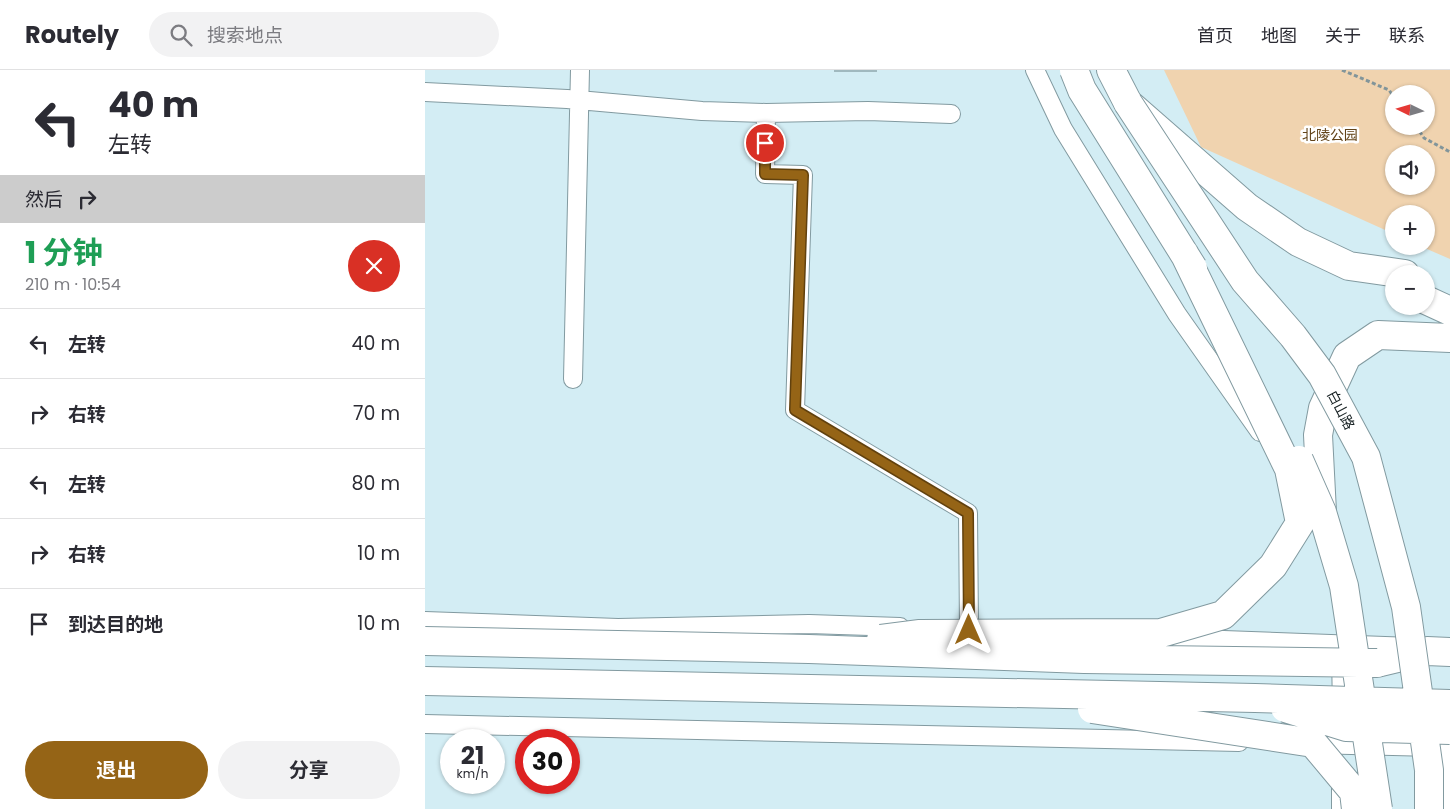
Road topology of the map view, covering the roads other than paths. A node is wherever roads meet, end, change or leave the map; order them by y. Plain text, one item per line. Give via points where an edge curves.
1 (581, 70) edge
2 (1035, 70) edge
3 (1074, 70) edge
4 (1111, 70) edge
5 (425, 92) edge
6 (580, 100) junction
7 (1128, 103) junction
8 (766, 113) junction
9 (951, 114) dead end
10 (1184, 253) junction
11 (1349, 266) junction
12 (1385, 271) edge
13 (1385, 282) edge
14 (1435, 284) edge
15 (1450, 290) edge
16 (1435, 304) edge
17 (1450, 311) edge
18 (1450, 338) edge
19 (573, 379) dead end
20 (1322, 512) junction
21 (425, 621) edge
22 (969, 630) junction
23 (425, 641) edge
24 (1341, 644) junction
25 (809, 649) junction
26 (1450, 650) edge
27 (1377, 663) junction
28 (1450, 666) edge
29 (425, 681) edge
30 (985, 693) junction
31 (1255, 698) junction
32 (1450, 704) edge
33 (425, 724) edge
34 (1450, 730) edge
35 (1342, 745) junction
36 (1450, 748) edge
37 (1341, 809) edge
38 (1356, 809) edge
39 (1378, 809) edge
40 (1429, 809) edge
41 (1444, 809) edge

1 - 6 street
2 - 24 street via 1063,129 1177,314 1305,497 1332,583
3 - 10 highway, bridge via 1082,90
4 - 7 highway, 白山路
5 - 6 street
6 - 8 street
6 - 19 street
7 - 11 highway, bridge via 1247,208 1299,242
7 - 40 highway, 白山路, bridge via 1245,281 1322,375 1366,457 1406,608 1429,770
8 - 9 street via 868,111
8 - 22 street via 765,174 803,175 795,410 968,513
10 - 20 highway, bridge via 1259,373
10 - 25 highway, bridge via 1289,469 1300,523 1273,566 1223,615 1161,632 920,634
11 - 12 highway
11 - 13 highway
14 - 15 highway
16 - 17 highway
18 - 20 highway, bridge via 1378,335 1347,356 1323,408 1318,435
20 - 39 highway, bridge via 1344,586
21 - 22 street via 619,628 809,624
22 - 24 street
23 - 25 highway, bridge
24 - 26 street
24 - 35 street
25 - 27 highway, bridge via 1084,659
26 - 27 highway via 1427,651
27 - 28 highway
29 - 30 highway, bridge
30 - 31 highway, bridge
30 - 38 highway, bridge via 1313,743 1354,792
31 - 32 highway, bridge
31 - 34 highway, bridge via 1346,727
33 - 35 street
35 - 36 street
35 - 37 street
36 - 41 highway

